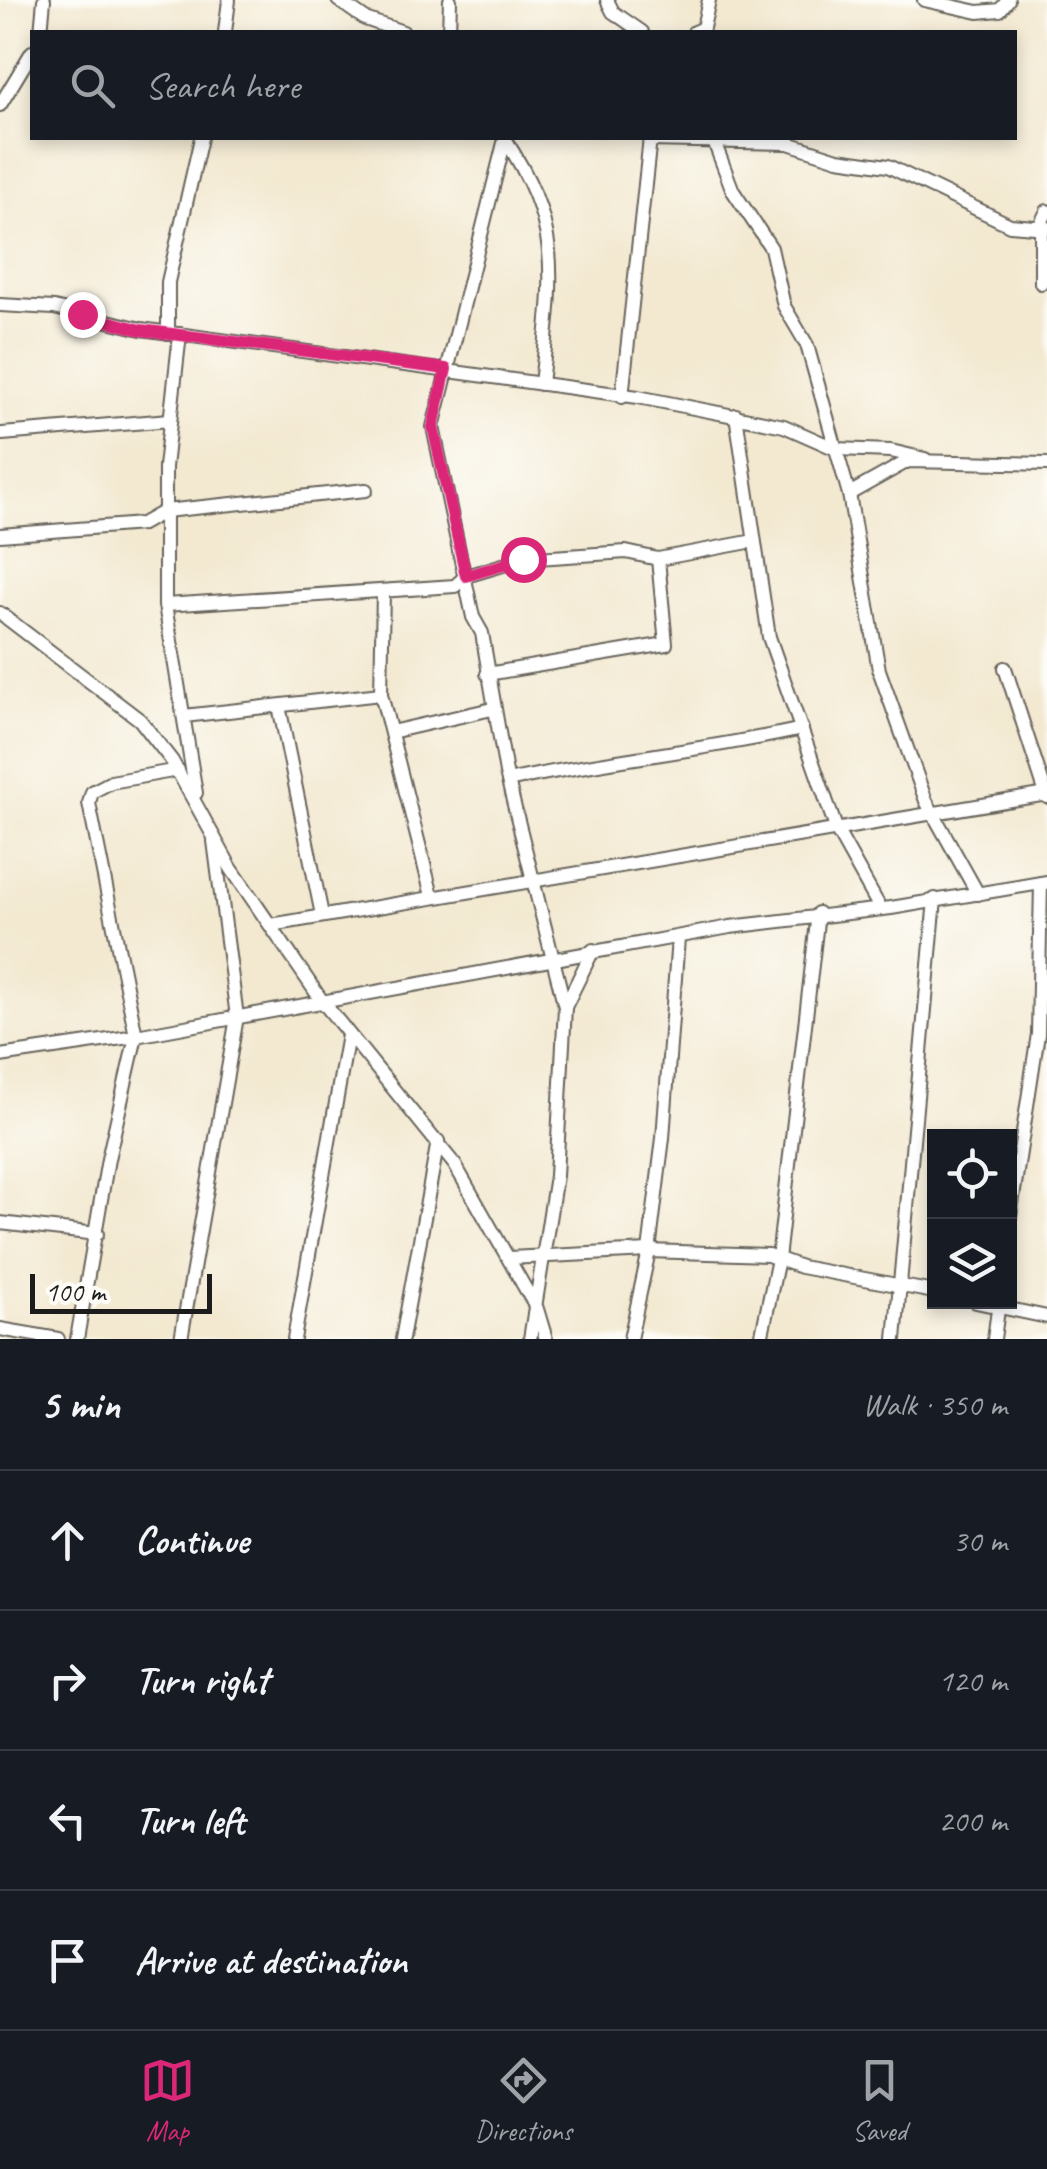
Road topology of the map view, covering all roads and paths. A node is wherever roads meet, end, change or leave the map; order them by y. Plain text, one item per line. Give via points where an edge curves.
1 (44, 0) edge
2 (229, 0) edge
3 (338, 0) edge
4 (450, 0) edge
5 (593, 0) edge
6 (710, 0) edge
7 (924, 0) edge
8 (1008, 0) edge
9 (608, 4) edge
10 (41, 30) edge
11 (225, 30) edge
12 (397, 30) edge
13 (449, 30) edge
14 (640, 30) edge
15 (698, 30) edge
16 (30, 55) edge
17 (0, 105) edge
18 (201, 140) edge
19 (504, 140) edge
20 (506, 140) edge
21 (649, 140) edge
22 (662, 140) edge
23 (740, 141) edge
24 (715, 144) junction
25 (1047, 211) edge
26 (1044, 227) edge
27 (1041, 283) dead end
28 (0, 305) edge
29 (174, 333) junction
30 (446, 369) junction
31 (541, 384) junction
32 (622, 397) junction
33 (736, 415) junction
34 (170, 420) junction
35 (2, 434) edge
36 (836, 449) junction
37 (925, 460) junction
38 (1047, 464) edge
39 (366, 490) dead end
40 (848, 494) junction
41 (165, 510) junction
42 (0, 535) edge
43 (754, 541) junction
44 (658, 559) junction
45 (466, 576) junction
46 (383, 592) junction
47 (165, 604) junction
48 (0, 613) edge
49 (1005, 668) dead end
50 (487, 674) junction
51 (381, 694) junction
52 (278, 706) junction
53 (492, 709) junction
54 (184, 716) junction
55 (802, 730) junction
56 (391, 732) junction
57 (178, 770) junction
58 (508, 780) junction
59 (1047, 795) edge
60 (196, 799) junction
61 (934, 814) junction
62 (837, 831) junction
63 (214, 838) junction
64 (532, 878) junction
65 (1044, 883) edge
66 (978, 894) junction
67 (432, 896) junction
68 (935, 899) junction
69 (880, 908) junction
70 (818, 913) junction
71 (322, 915) junction
72 (272, 925) junction
73 (678, 938) junction
74 (594, 950) junction
75 (552, 956) junction
76 (322, 1001) junction
77 (565, 1008) junction
78 (237, 1017) junction
79 (348, 1035) junction
80 (136, 1036) junction
81 (0, 1056) edge
82 (438, 1141) junction
83 (1017, 1171) edge
84 (0, 1224) edge
85 (96, 1234) junction
86 (649, 1250) junction
87 (546, 1257) junction
88 (509, 1258) junction
89 (778, 1259) junction
90 (897, 1284) junction
91 (927, 1290) edge
92 (537, 1308) junction
93 (997, 1309) edge
94 (1016, 1309) edge
95 (1047, 1318) edge
96 (0, 1328) edge
97 (58, 1339) edge
98 (77, 1339) edge
99 (181, 1339) edge
100 (294, 1339) edge
101 (402, 1339) edge
102 (530, 1339) edge
103 (546, 1339) edge
104 (630, 1339) edge
105 (761, 1339) edge
106 (894, 1339) edge
107 (994, 1339) edge

1 - 10 street
2 - 11 street
3 - 12 street
4 - 13 street
5 - 9 street
6 - 15 street
7 - 8 street via 978,12 1000,10
9 - 14 street
16 - 17 street
18 - 29 street via 165,301
19 - 30 street
20 - 31 street via 544,212 552,249
21 - 32 street
22 - 24 street
23 - 24 street
23 - 26 street via 780,142 881,164 1010,224
24 - 36 street via 733,191 771,248 784,306 807,345
25 - 26 street
26 - 27 street
28 - 29 street via 54,308
29 - 30 street
29 - 34 street
30 - 31 street
30 - 45 street via 433,427
31 - 32 street
32 - 33 street
33 - 36 street via 784,426
33 - 43 street
34 - 35 street
34 - 41 street
36 - 37 street
36 - 40 street
37 - 38 street
37 - 40 street via 908,461
39 - 41 street
40 - 61 street via 880,670
41 - 42 street via 142,524
41 - 47 street
43 - 44 street
43 - 55 street via 769,638
44 - 45 street via 626,552 523,559
44 - 50 street via 666,644
45 - 46 street via 455,586
45 - 50 street
46 - 47 street
46 - 51 street
47 - 54 street
48 - 57 street via 140,720
49 - 59 street
50 - 53 street
51 - 52 street
51 - 56 street
52 - 54 street
52 - 71 street
53 - 56 street
53 - 58 street
54 - 60 street
55 - 58 street
55 - 62 street
56 - 67 street
57 - 60 street
57 - 80 street via 112,782 92,792 89,803
58 - 64 street
59 - 61 street
60 - 63 street
61 - 62 street
61 - 66 street
62 - 64 street
62 - 69 street
63 - 72 street
63 - 78 street
64 - 67 street
64 - 75 street
65 - 66 street
65 - 83 street via 1038,1034
66 - 68 street
67 - 71 street
68 - 69 street
68 - 90 street
69 - 70 street
70 - 73 street
70 - 89 street
71 - 72 street
72 - 76 street
73 - 74 street
73 - 86 street
74 - 75 street
74 - 77 street
75 - 76 street
75 - 77 street
76 - 78 street
76 - 79 street
77 - 87 street
78 - 80 street
78 - 99 street
79 - 82 street
79 - 100 street
80 - 81 street
80 - 85 street
82 - 88 street
82 - 101 street
84 - 85 street
85 - 98 street
86 - 87 street
86 - 89 street
86 - 104 street
87 - 88 street
87 - 92 street
88 - 92 street
89 - 90 street
89 - 105 street
90 - 91 street
90 - 106 street
92 - 102 street
92 - 103 street
93 - 107 street
94 - 95 street
96 - 97 street

